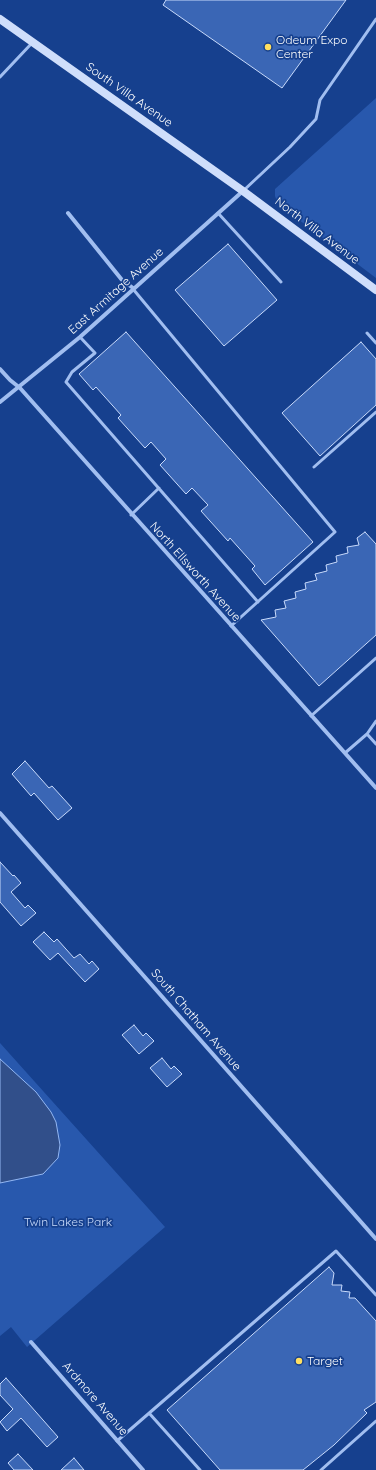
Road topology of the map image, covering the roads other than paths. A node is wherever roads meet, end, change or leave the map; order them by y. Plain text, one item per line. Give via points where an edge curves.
1 (376, 19) edge
2 (2, 23) edge
3 (32, 42) junction
4 (0, 77) edge
5 (243, 191) junction
6 (68, 213) dead end
7 (218, 213) junction
8 (281, 282) dead end
9 (133, 288) junction
10 (376, 290) edge
11 (367, 333) dead end
12 (80, 337) junction
13 (376, 343) edge
14 (0, 369) edge
15 (20, 388) junction
16 (0, 402) edge
17 (376, 412) edge
18 (314, 467) dead end
19 (159, 488) junction
20 (131, 515) junction
21 (258, 602) junction
22 (231, 626) junction
23 (376, 658) edge
24 (311, 716) junction
25 (376, 721) edge
26 (367, 734) junction
27 (376, 744) edge
28 (345, 753) junction
29 (376, 788) edge
30 (0, 813) edge
31 (376, 1239) edge
32 (376, 1295) edge
33 (31, 1342) dead end
34 (149, 1413) junction
35 (376, 1421) edge
36 (117, 1441) junction
37 (143, 1470) edge
38 (200, 1470) edge
39 (321, 1470) edge

1 - 5 lane via 320,100 316,120
2 - 3 main road, South Villa Avenue
3 - 4 lane
3 - 5 main road, South Villa Avenue
5 - 7 street, East Armitage Avenue
5 - 10 main road, North Villa Avenue
6 - 9 street via 122,280
7 - 8 lane
7 - 9 street, East Armitage Avenue
9 - 12 street, East Armitage Avenue
9 - 21 lane via 335,532
11 - 13 lane
12 - 15 street, East Armitage Avenue
12 - 19 lane via 95,353 72,372 66,382
14 - 15 street, North Ellsworth Avenue
15 - 16 street, East Armitage Avenue
15 - 20 street, North Ellsworth Avenue
17 - 18 lane
19 - 20 lane
19 - 21 lane
20 - 22 street, North Ellsworth Avenue
21 - 22 lane
22 - 24 street, North Ellsworth Avenue
23 - 24 lane
24 - 28 street, North Ellsworth Avenue
25 - 26 lane
26 - 27 lane
26 - 28 lane
28 - 29 street, North Ellsworth Avenue
30 - 31 street, South Chatham Avenue
32 - 34 lane via 336,1251
33 - 36 street, Ardmore Avenue
34 - 36 lane
34 - 38 lane
35 - 39 lane
36 - 37 street, Ardmore Avenue

